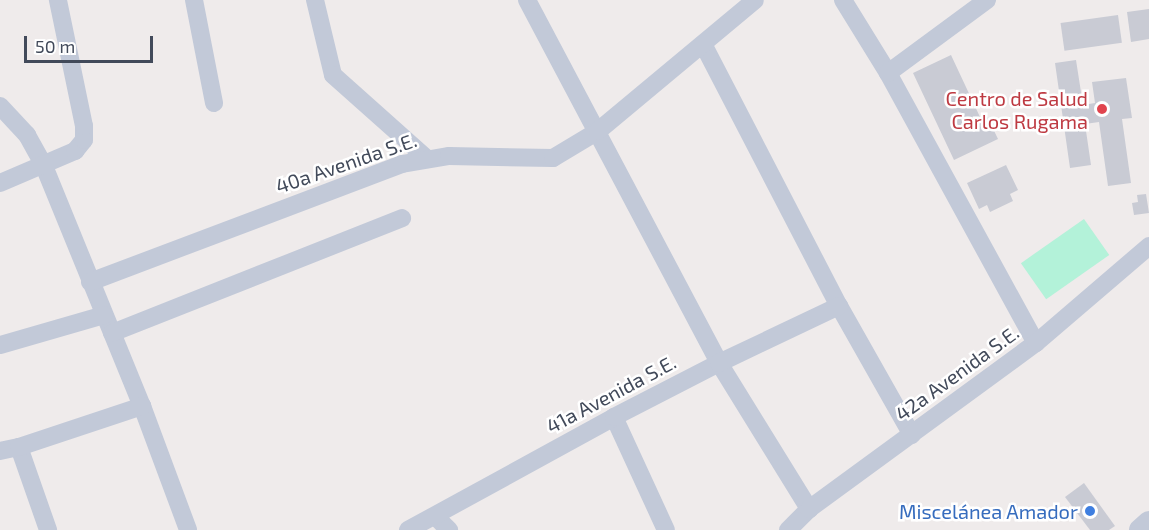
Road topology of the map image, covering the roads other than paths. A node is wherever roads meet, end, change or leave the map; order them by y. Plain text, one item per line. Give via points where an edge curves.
1 (58, 0) edge
2 (194, 0) edge
3 (315, 0) edge
4 (527, 0) edge
5 (755, 0) edge
6 (843, 0) edge
7 (987, 0) edge
8 (703, 44) junction
9 (888, 73) junction
10 (214, 103) dead end
11 (0, 105) edge
12 (598, 131) junction
13 (426, 158) junction
14 (44, 166) junction
15 (0, 183) edge
16 (402, 218) dead end
17 (1149, 246) edge
18 (90, 282) junction
19 (839, 306) junction
20 (104, 315) junction
21 (112, 333) junction
22 (1036, 343) junction
23 (0, 345) edge
24 (719, 363) junction
25 (142, 406) junction
26 (614, 417) junction
27 (912, 435) junction
28 (19, 447) junction
29 (0, 450) edge
30 (809, 509) junction
31 (435, 516) junction
32 (1149, 522) edge
33 (48, 530) edge
34 (188, 530) edge
35 (408, 530) edge
36 (449, 530) edge
37 (666, 530) edge
38 (788, 530) edge
39 (1140, 530) edge

1 - 14 street via 84,140 75,151
2 - 10 street
3 - 13 street via 333,75
4 - 12 street
5 - 8 street, 40a Avenida S.E.
6 - 9 street
7 - 9 street
8 - 12 street, 40a Avenida S.E.
8 - 19 street
9 - 22 street
11 - 14 street via 27,135
12 - 13 street, 40a Avenida S.E. via 553,158
12 - 24 street
13 - 18 street, 40a Avenida S.E.
14 - 15 street
14 - 18 street
16 - 21 street
17 - 22 street, 42a Avenida S.E.
18 - 20 street
19 - 24 street, 41a Avenida S.E.
19 - 27 street
20 - 21 street
20 - 23 street
21 - 25 street
22 - 27 street, 42a Avenida S.E.
24 - 26 street, 41a Avenida S.E.
24 - 30 street
25 - 28 street
25 - 34 street
26 - 31 street, 41a Avenida S.E.
26 - 37 street
27 - 30 street, 42a Avenida S.E.
28 - 29 street
28 - 33 street
30 - 38 street, 42a Avenida S.E.
31 - 35 street, 41a Avenida S.E.
31 - 36 street
32 - 39 street

